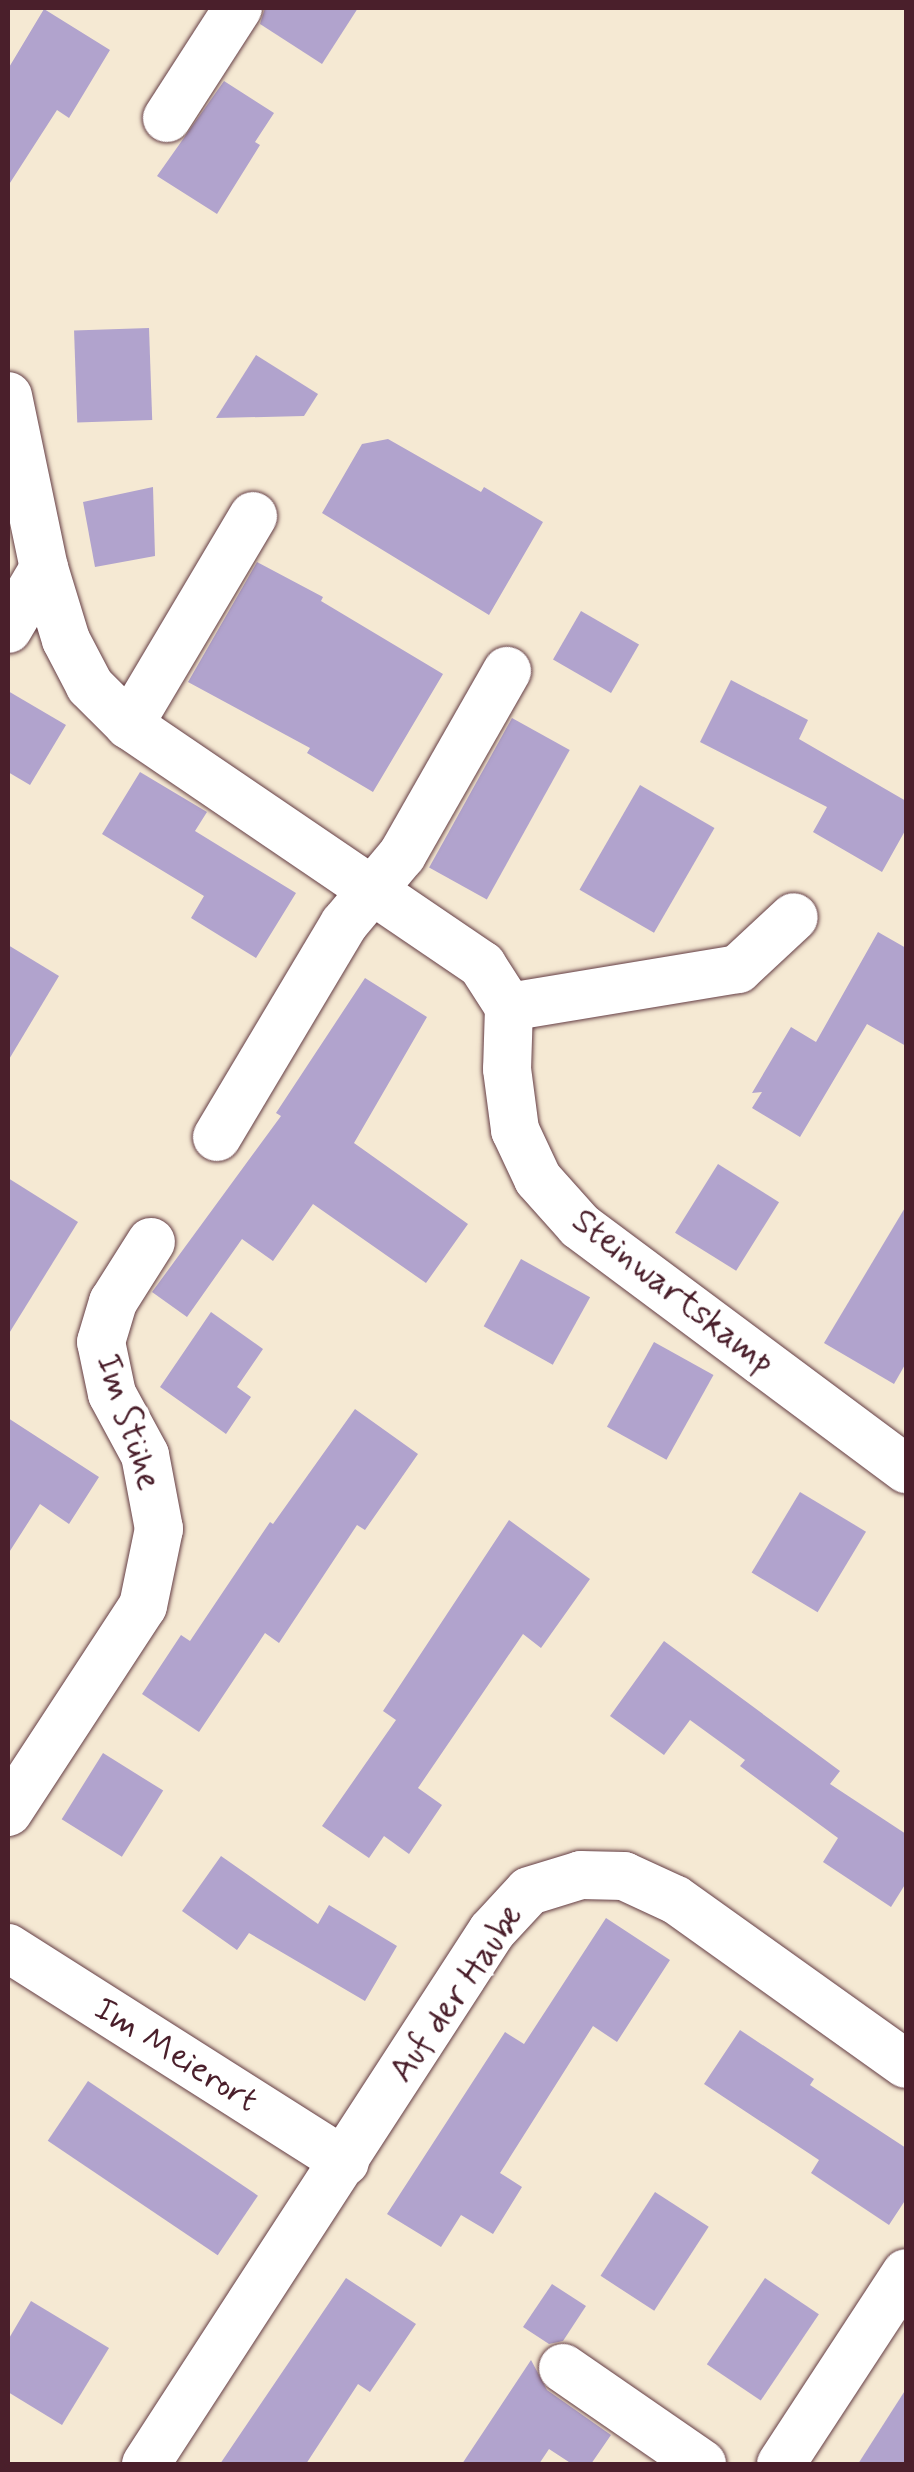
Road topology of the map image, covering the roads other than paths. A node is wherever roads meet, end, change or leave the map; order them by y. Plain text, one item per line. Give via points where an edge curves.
1 (238, 8) edge
2 (168, 118) dead end
3 (8, 396) edge
4 (253, 516) dead end
5 (44, 568) junction
6 (8, 629) edge
7 (507, 671) dead end
8 (129, 725) junction
9 (374, 888) junction
10 (794, 917) dead end
11 (509, 1007) junction
12 (217, 1136) dead end
13 (151, 1242) dead end
14 (906, 1469) edge
15 (8, 1812) edge
16 (8, 1948) edge
17 (906, 2064) edge
18 (345, 2162) junction
19 (906, 2274) edge
20 (563, 2368) dead end
21 (146, 2464) edge
22 (702, 2464) edge
23 (781, 2464) edge

1 - 2 street
3 - 5 street
4 - 8 street
5 - 6 street
5 - 8 street via 66,640 90,686
7 - 9 street via 402,855
8 - 9 street
9 - 11 street via 482,965
9 - 12 street via 344,924
10 - 11 street via 738,969
11 - 14 street, Steinwartskamp via 507,1069 515,1130 538,1179 580,1226
13 - 15 street, Im Stühe via 112,1302 101,1342 112,1394 145,1455 159,1530 143,1606
16 - 18 street, Im Meierort
17 - 18 street, Auf der Haube via 676,1900 624,1876 581,1875 529,1892 492,1931
18 - 21 street, Auf der Haube
19 - 23 street
20 - 22 street

